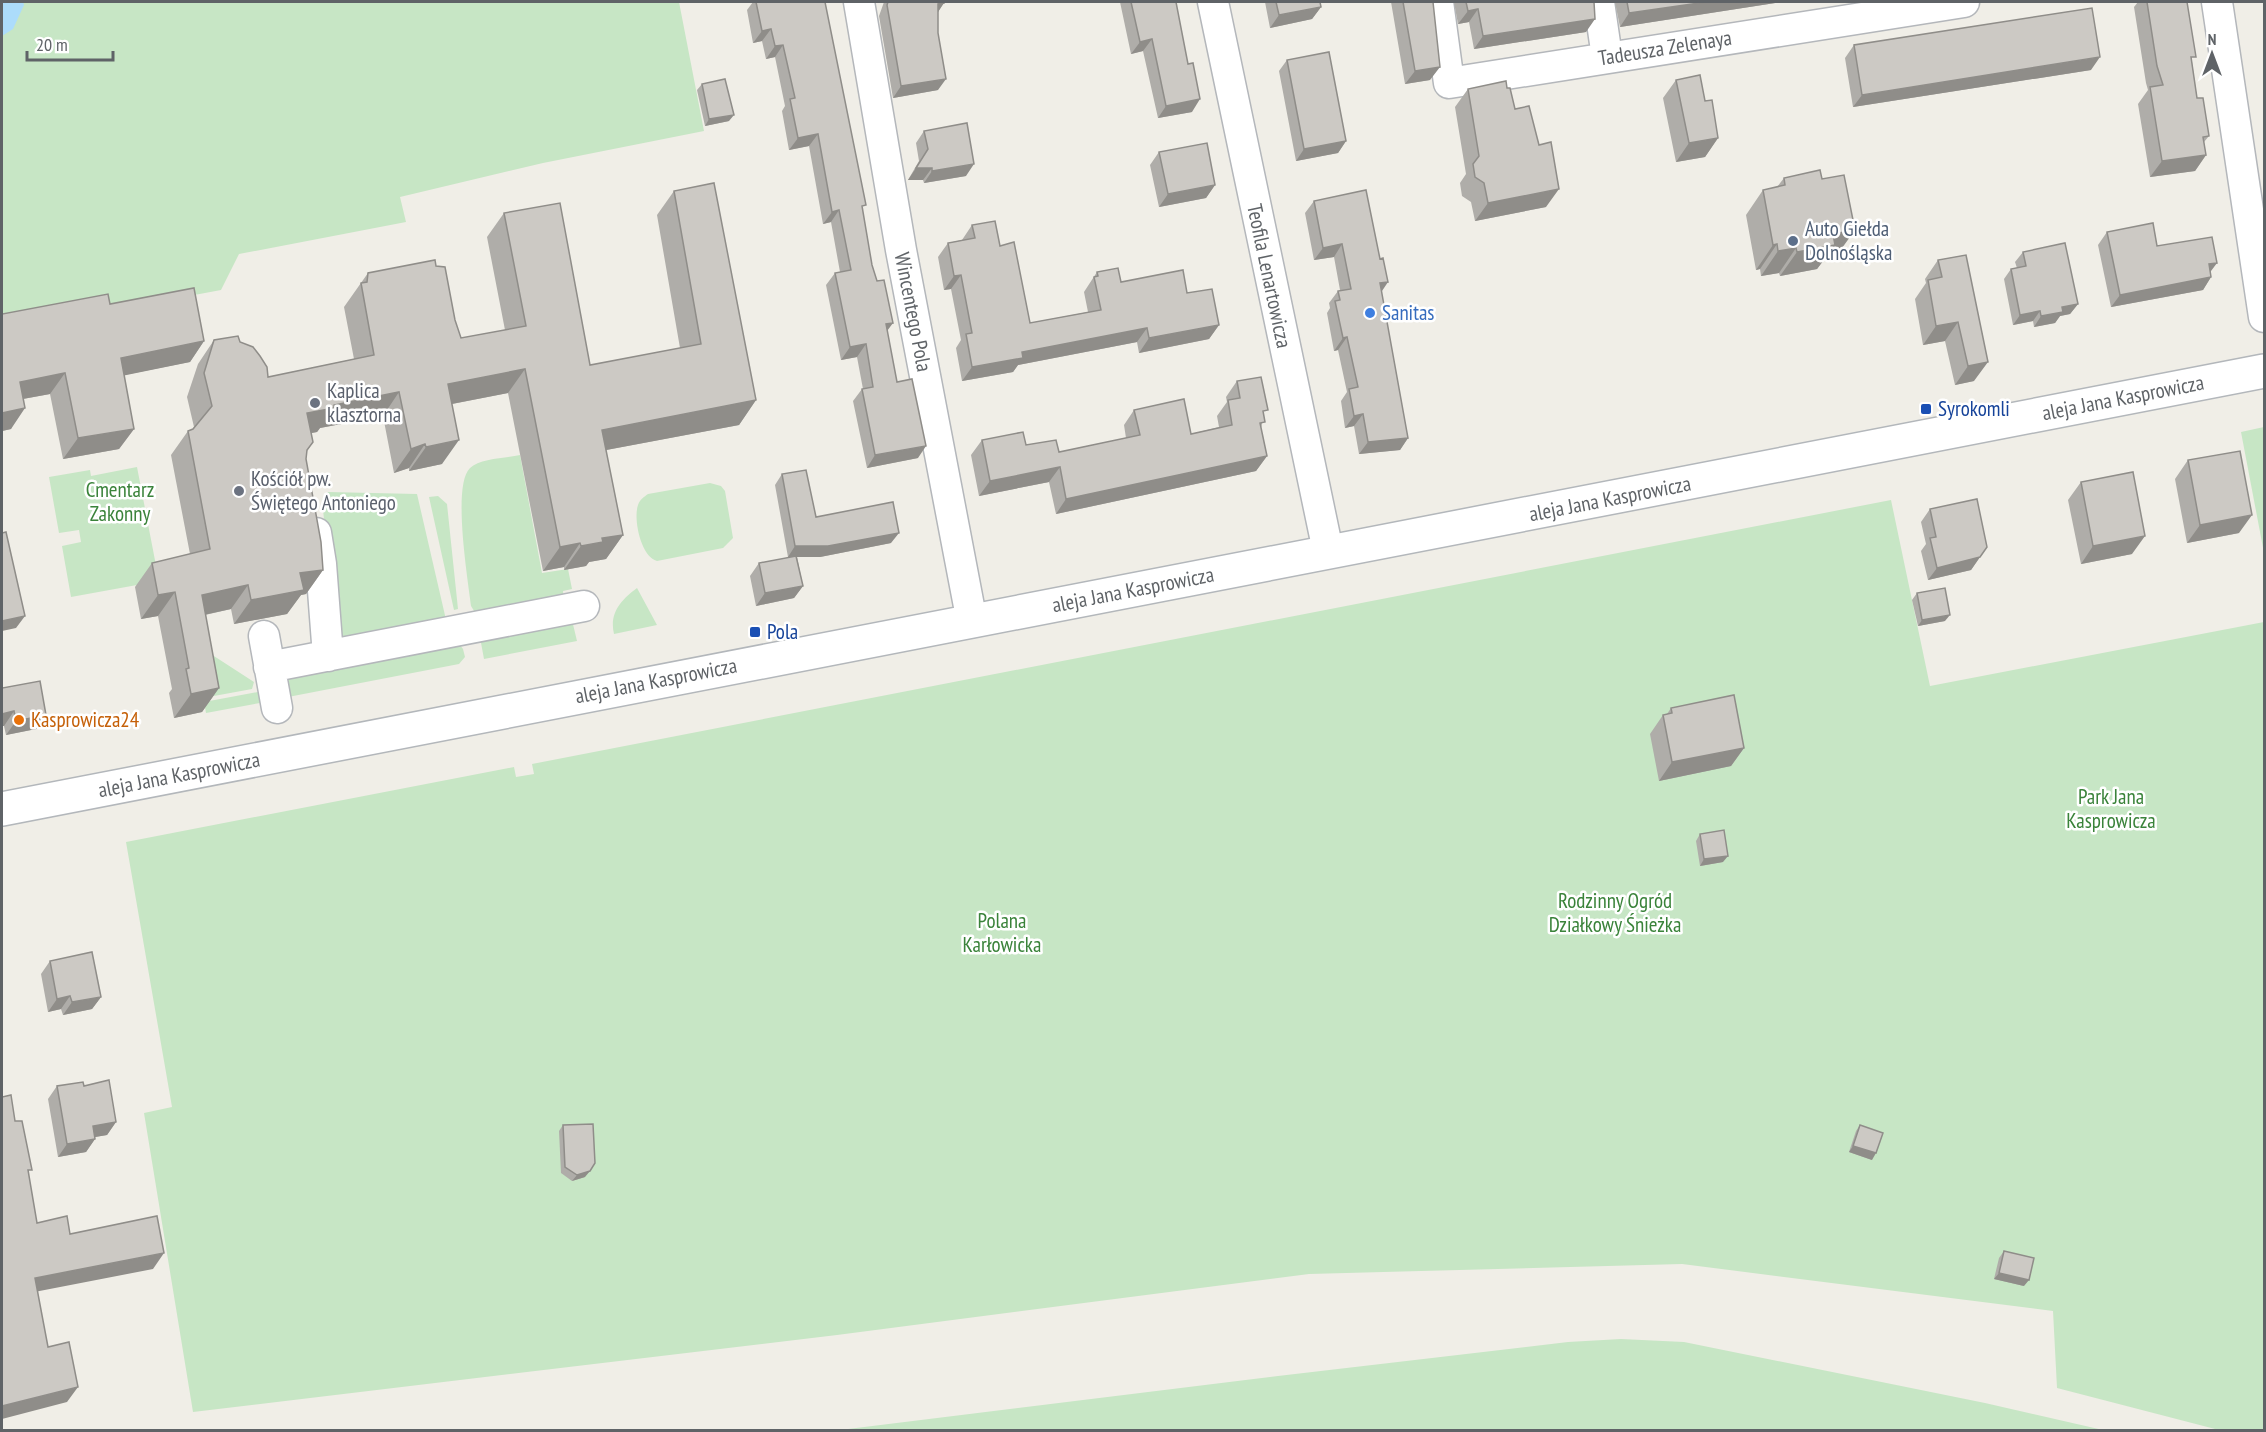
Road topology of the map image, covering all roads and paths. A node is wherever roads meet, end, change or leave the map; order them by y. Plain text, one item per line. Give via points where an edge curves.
1 (859, 2) edge
2 (1213, 2) edge
3 (1438, 2) edge
4 (1599, 2) edge
5 (1964, 2) edge
6 (2217, 2) edge
7 (1607, 57) junction
8 (2265, 317) edge
9 (2265, 371) edge
10 (310, 501) edge
11 (1328, 551) junction
12 (584, 606) dead end
13 (972, 622) junction
14 (264, 636) dead end
15 (328, 656) junction
16 (269, 668) junction
17 (277, 708) dead end
18 (2, 809) edge

1 - 13 street, Wincentego Pola via 901,250
2 - 11 street, Teofila Lenartowicza
3 - 7 street, Tadeusza Zelenaya via 1449,83
4 - 7 street
5 - 7 street, Tadeusza Zelenaya
6 - 8 street
9 - 11 street, aleja Jana Kasprowicza
10 - 15 street via 321,564
11 - 13 street, aleja Jana Kasprowicza
12 - 15 street
13 - 18 street, aleja Jana Kasprowicza
14 - 16 street
15 - 16 street
16 - 17 street

